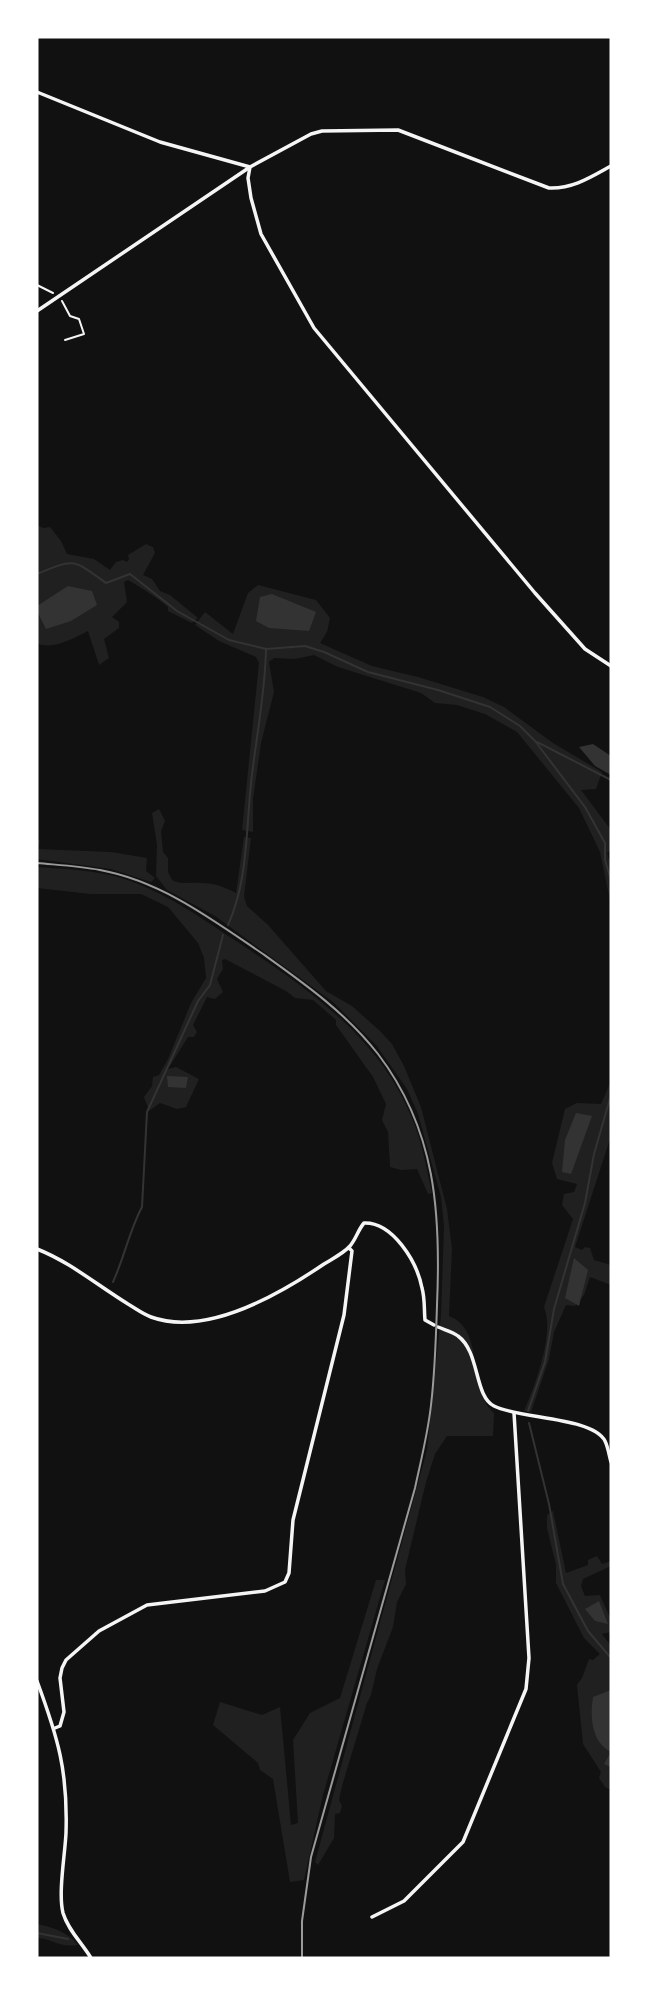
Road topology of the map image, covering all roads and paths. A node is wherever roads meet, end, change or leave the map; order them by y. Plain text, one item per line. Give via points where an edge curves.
1 (37, 92) edge
2 (611, 166) edge
3 (250, 167) junction
4 (37, 285) edge
5 (60, 296) junction
6 (37, 312) edge
7 (65, 340) dead end
8 (611, 666) edge
9 (349, 1248) junction
10 (37, 1249) edge
11 (514, 1413) junction
12 (611, 1462) edge
13 (37, 1681) edge
14 (55, 1728) junction
15 (372, 1917) dead end
16 (91, 1958) edge

1 - 3 street via 160,142
2 - 3 street via 563,189 549,188 410,133 370,128 311,134
3 - 5 street
3 - 8 street via 251,198 261,234 314,328 528,585 585,649
4 - 5 path
5 - 6 street
5 - 7 path via 84,334
9 - 10 street via 254,1304 206,1320 174,1322 149,1316
9 - 11 street via 364,1223 388,1232 416,1267 425,1320 463,1340 475,1360 485,1400
9 - 14 street via 344,1315 293,1520 285,1582 265,1591 146,1605 100,1631 62,1668 64,1712
11 - 12 street via 598,1433 605,1440
11 - 15 street via 529,1658 526,1689 463,1842 404,1901
13 - 14 street
14 - 16 street via 66,1794 62,1904 66,1921

